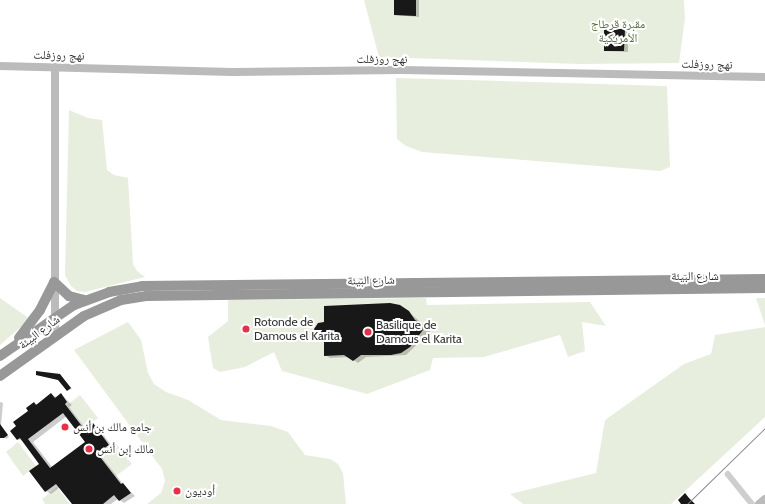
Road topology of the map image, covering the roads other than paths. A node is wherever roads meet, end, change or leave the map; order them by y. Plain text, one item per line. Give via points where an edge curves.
1 (0, 66) edge
2 (55, 67) junction
3 (765, 78) edge
4 (765, 278) edge
5 (54, 282) junction
6 (765, 288) edge
7 (84, 300) junction
8 (53, 318) junction
9 (55, 335) junction
10 (3, 354) edge
11 (0, 376) edge
12 (728, 474) dead end
13 (765, 499) edge
14 (752, 504) edge
15 (759, 504) edge

1 - 2 street, نهج روزفلت
2 - 3 street, نهج روزفلت via 232,72 401,70
2 - 5 street
4 - 7 highway, شارع البيئة via 142,286
5 - 7 highway via 69,296
5 - 8 street
5 - 10 highway via 35,319
6 - 9 highway, شارع البيئة via 146,296 110,304 84,316
7 - 8 highway, شارع البيئة
8 - 9 street
8 - 10 highway, شارع البيئة
9 - 11 highway, شارع البيئة
12 - 14 street
13 - 15 street

